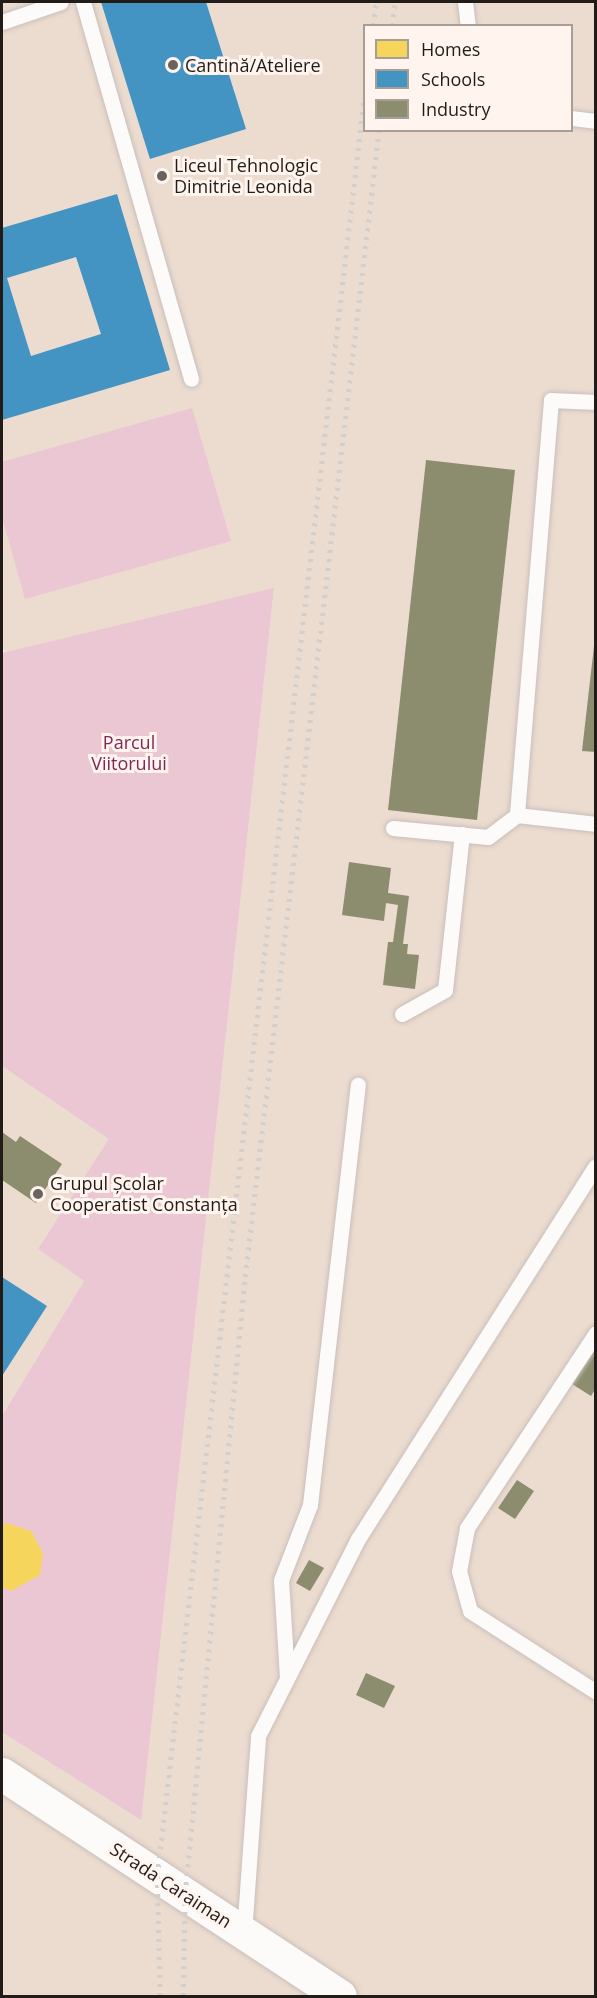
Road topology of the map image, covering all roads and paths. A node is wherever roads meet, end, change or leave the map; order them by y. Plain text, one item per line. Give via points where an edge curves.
1 (61, 2) edge
2 (83, 2) edge
3 (465, 2) edge
4 (2, 22) edge
5 (468, 24) edge
6 (573, 118) edge
7 (596, 121) edge
8 (191, 379) dead end
9 (596, 402) edge
10 (517, 815) junction
11 (596, 824) edge
12 (393, 828) dead end
13 (462, 834) junction
14 (402, 1014) dead end
15 (358, 1085) dead end
16 (596, 1166) edge
17 (596, 1333) edge
18 (287, 1678) junction
19 (596, 1692) edge
20 (2, 1774) edge
21 (244, 1934) junction
22 (340, 1996) edge

1 - 4 lane
2 - 8 lane
3 - 5 lane
6 - 7 lane
9 - 10 lane via 551,400
10 - 11 lane
10 - 13 lane via 488,837
12 - 13 lane
13 - 14 lane via 445,990
15 - 18 lane via 310,1505 281,1580
16 - 18 lane via 357,1539
17 - 19 lane via 467,1528 459,1570 470,1611
18 - 21 lane via 258,1736
20 - 21 street, Strada Caraiman
21 - 22 street, Strada Caraiman

